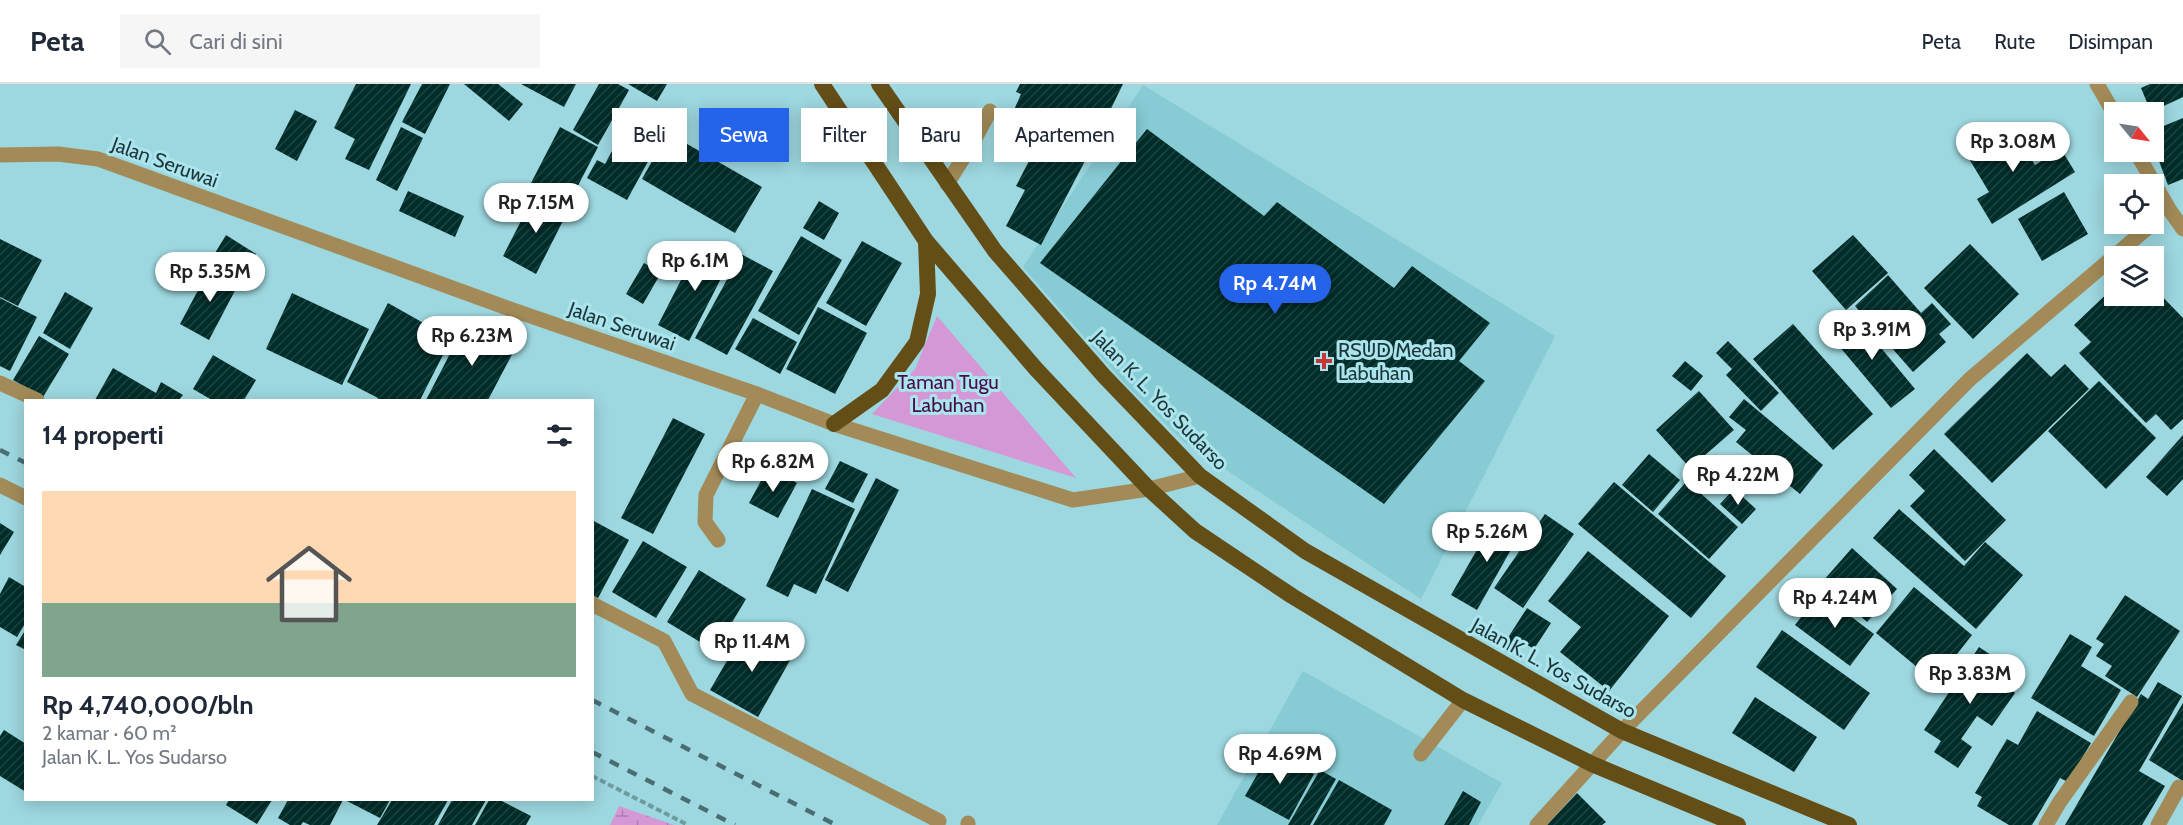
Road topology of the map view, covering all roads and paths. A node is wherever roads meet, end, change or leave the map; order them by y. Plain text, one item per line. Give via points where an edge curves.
1 (822, 84) edge
2 (879, 84) edge
3 (2097, 84) edge
4 (2107, 102) edge
5 (990, 111) dead end
6 (0, 155) edge
7 (2142, 162) edge
8 (947, 184) junction
9 (2169, 209) junction
10 (2164, 213) edge
11 (2183, 229) edge
12 (2140, 234) edge
13 (926, 241) junction
14 (0, 383) edge
15 (757, 394) junction
16 (35, 399) edge
17 (834, 424) junction
18 (1200, 476) junction
19 (0, 485) edge
20 (1149, 489) junction
21 (24, 497) edge
22 (718, 540) dead end
23 (594, 605) edge
24 (1463, 700) junction
25 (2131, 702) dead end
26 (1622, 731) junction
27 (1421, 754) dead end
28 (1592, 764) junction
29 (594, 777) edge
30 (2179, 787) dead end
31 (939, 821) dead end
32 (688, 825) edge
33 (1537, 825) edge
34 (1738, 825) edge
35 (1849, 825) edge
36 (2046, 825) edge
37 (2158, 825) edge

1 - 13 highway
2 - 8 highway, Jalan K. L. Yos Sudarso
3 - 4 street
5 - 8 street
6 - 15 street, Jalan Seruwai via 58,154 98,159
7 - 9 street
8 - 18 highway, Jalan K. L. Yos Sudarso via 1003,260 1104,376
9 - 10 street
9 - 11 street
12 - 26 street via 1970,380
13 - 17 highway via 928,294 916,342 882,390
13 - 20 highway via 1036,369
14 - 16 street
15 - 17 street, Jalan Seruwai
15 - 22 street via 706,495 705,522
17 - 20 street, Jalan Seruwai via 1073,500
18 - 20 street, Jalan Seruwai
18 - 26 highway, Jalan K. L. Yos Sudarso via 1305,551
19 - 21 street
20 - 24 highway via 1195,531 1292,596
23 - 31 street via 664,641 692,694
24 - 27 street
24 - 28 highway
25 - 36 street
26 - 28 street
26 - 35 highway, Jalan K. L. Yos Sudarso
28 - 33 street
28 - 34 highway
29 - 32 path
30 - 37 street

